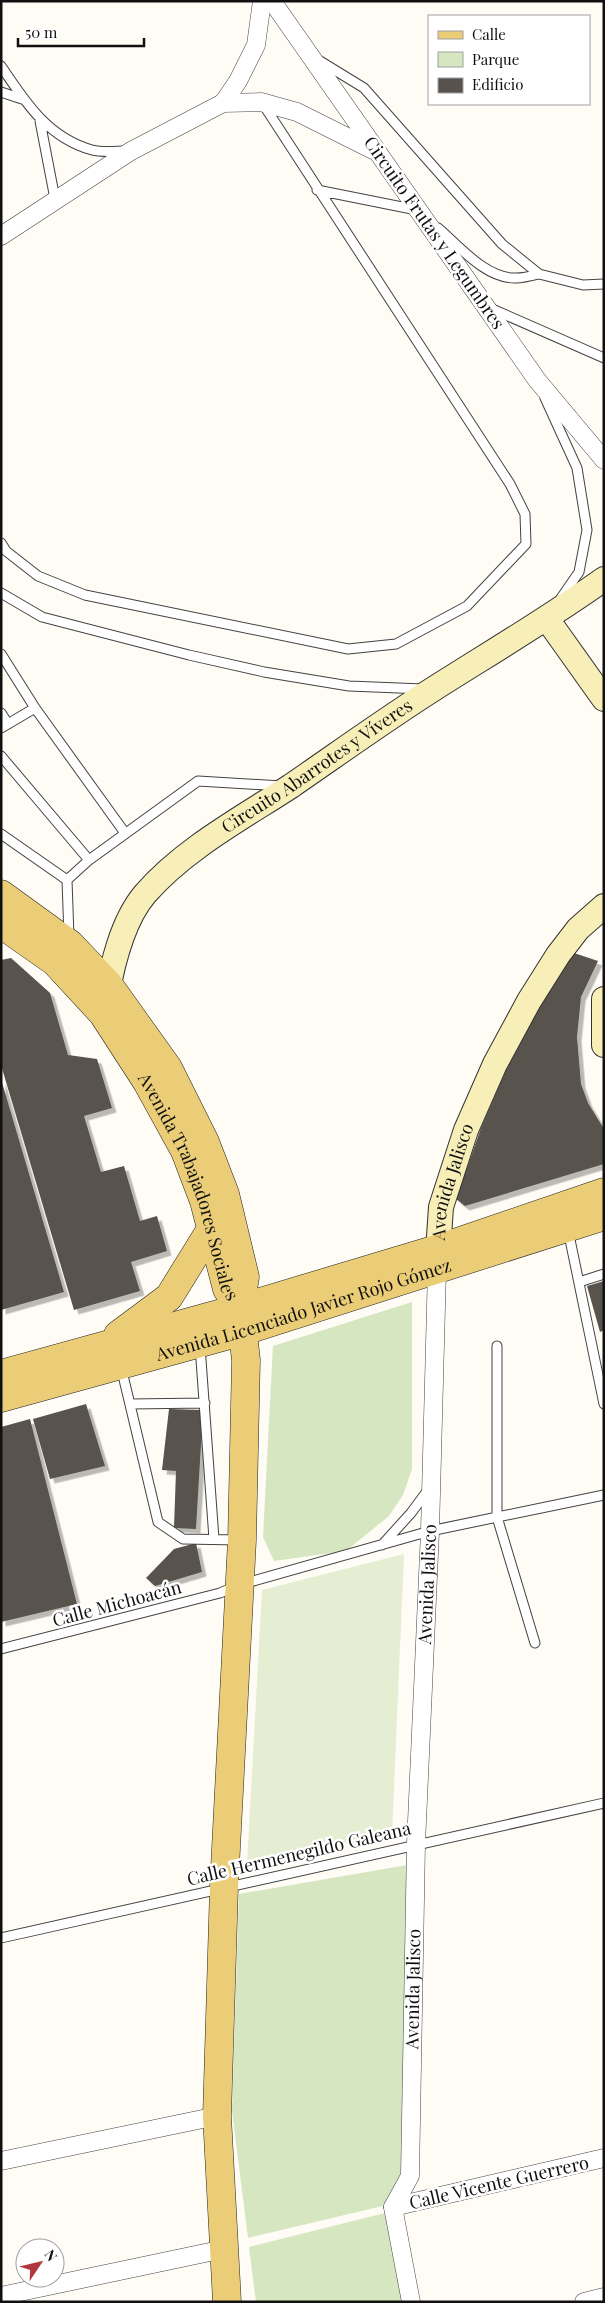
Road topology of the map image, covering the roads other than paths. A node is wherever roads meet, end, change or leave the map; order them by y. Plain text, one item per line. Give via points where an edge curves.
1 (262, 1) edge
2 (272, 1) edge
3 (307, 53) junction
4 (1, 66) edge
5 (1, 92) edge
6 (22, 99) junction
7 (261, 102) junction
8 (223, 103) junction
9 (40, 121) junction
10 (131, 151) junction
11 (376, 151) junction
12 (317, 190) junction
13 (55, 199) junction
14 (417, 210) junction
15 (1, 236) edge
16 (539, 274) junction
17 (604, 284) edge
18 (485, 306) junction
19 (604, 358) edge
20 (537, 380) junction
21 (604, 460) edge
22 (1, 543) edge
23 (604, 579) edge
24 (1, 593) edge
25 (547, 619) junction
26 (1, 654) edge
27 (434, 689) junction
28 (604, 699) edge
29 (36, 708) junction
30 (1, 713) edge
31 (5, 726) edge
32 (1, 756) edge
33 (289, 786) junction
34 (125, 833) junction
35 (1, 834) edge
36 (89, 860) junction
37 (67, 880) junction
38 (1, 894) edge
39 (604, 906) edge
40 (1, 924) edge
41 (70, 944) junction
42 (108, 984) junction
43 (604, 999) edge
44 (103, 1014) junction
45 (604, 1045) edge
46 (604, 1192) edge
47 (565, 1216) junction
48 (604, 1216) edge
49 (211, 1229) junction
50 (437, 1259) junction
51 (604, 1274) edge
52 (579, 1282) junction
53 (242, 1320) junction
54 (200, 1344) junction
55 (497, 1346) dead end
56 (101, 1347) junction
57 (121, 1366) junction
58 (1, 1374) edge
59 (1, 1398) edge
60 (205, 1403) junction
61 (130, 1404) junction
62 (604, 1404) edge
63 (431, 1486) junction
64 (604, 1495) edge
65 (498, 1517) junction
66 (430, 1531) junction
67 (214, 1539) junction
68 (242, 1540) junction
69 (382, 1545) junction
70 (239, 1585) junction
71 (535, 1644) dead end
72 (1, 1649) edge
73 (604, 1803) edge
74 (416, 1844) junction
75 (224, 1888) junction
76 (1, 1938) edge
77 (217, 2116) junction
78 (604, 2158) edge
79 (1, 2161) edge
80 (393, 2207) junction
81 (224, 2249) junction
82 (1, 2296) edge
83 (604, 2297) edge
84 (227, 2302) edge
85 (411, 2302) edge
86 (584, 2302) edge

1 - 8 street via 256,45
2 - 3 street, Circuito Frutas y Legumbres
3 - 11 street, Circuito Frutas y Legumbres
3 - 16 lane via 364,88 502,244
4 - 6 lane
5 - 6 lane
6 - 9 lane
7 - 8 street
7 - 11 street via 297,112
7 - 12 lane
8 - 10 street
9 - 10 lane via 66,140 94,150
9 - 13 lane
10 - 13 street
11 - 14 street, Circuito Frutas y Legumbres
12 - 14 lane
12 - 22 lane via 510,484 526,514 526,544 467,606 396,644 348,649 85,595 38,576 6,551
13 - 15 street
14 - 16 lane via 477,262 498,275 514,278
14 - 18 street, Circuito Frutas y Legumbres
16 - 17 lane via 583,285
18 - 19 lane
18 - 20 street, Circuito Frutas y Legumbres
20 - 21 street, Circuito Frutas y Legumbres
20 - 25 lane via 577,468 587,530 579,572
23 - 25 main road, Circuito Abarrotes y Víveres
24 - 27 lane via 42,617 264,672 349,686
25 - 27 main road, Circuito Abarrotes y Víveres
25 - 28 main road
26 - 29 lane
27 - 33 main road, Circuito Abarrotes y Víveres
29 - 31 lane
29 - 34 lane
30 - 31 lane
32 - 36 lane
33 - 34 lane via 198,781
33 - 42 main road, Circuito Abarrotes y Víveres via 210,840 165,874 144,895 132,914
34 - 36 lane
35 - 37 lane
36 - 37 lane
37 - 41 lane
38 - 41 main road, Avenida Trabajadores Sociales
39 - 50 main road, Avenida Jalisco via 578,929 558,956 495,1064 466,1130 441,1207
40 - 44 main road, Avenida Trabajadores Sociales via 55,962
41 - 42 main road, Avenida Trabajadores Sociales
42 - 44 main road, Circuito Abarrotes y Víveres
42 - 53 main road, Avenida Trabajadores Sociales via 168,1068 206,1142 224,1194 245,1277
43 - 45 main road
44 - 49 main road, Avenida Trabajadores Sociales via 147,1082 185,1151 204,1200
46 - 47 main road, Avenida Licenciado Javier Rojo Gómez
47 - 48 main road, Avenida Licenciado Javier Rojo Gómez
47 - 50 main road, Avenida Licenciado Javier Rojo Gómez
47 - 52 lane
49 - 53 main road, Avenida Trabajadores Sociales via 227,1289
49 - 56 main road via 169,1297
50 - 53 main road, Avenida Licenciado Javier Rojo Gómez
50 - 63 street, Avenida Jalisco
51 - 52 lane
52 - 62 lane
53 - 54 main road, Avenida Licenciado Javier Rojo Gómez
53 - 56 main road, Avenida Licenciado Javier Rojo Gómez
53 - 68 main road via 246,1360
54 - 57 main road, Avenida Licenciado Javier Rojo Gómez
54 - 60 lane
55 - 65 lane
56 - 58 main road, Avenida Licenciado Javier Rojo Gómez
57 - 59 main road, Avenida Licenciado Javier Rojo Gómez
57 - 61 lane
60 - 61 lane
60 - 67 lane
61 - 67 lane via 158,1522 183,1539
63 - 66 street, Avenida Jalisco
63 - 69 lane
64 - 65 lane, Calle Michoacán
65 - 66 lane, Calle Michoacán
65 - 71 lane
66 - 69 lane, Calle Michoacán
66 - 74 street, Avenida Jalisco
67 - 68 lane
68 - 70 main road
69 - 70 lane, Calle Michoacán
70 - 72 lane, Calle Michoacán via 220,1593
70 - 75 main road
73 - 74 lane, Calle Hermenegildo Galeana
74 - 75 lane, Calle Hermenegildo Galeana
74 - 80 street, Avenida Jalisco via 410,2176
75 - 76 lane, Calle Hermenegildo Galeana
75 - 77 main road
77 - 79 street
77 - 81 main road
78 - 80 street, Calle Vicente Guerrero
80 - 85 street
81 - 82 street
81 - 84 main road
83 - 86 street

